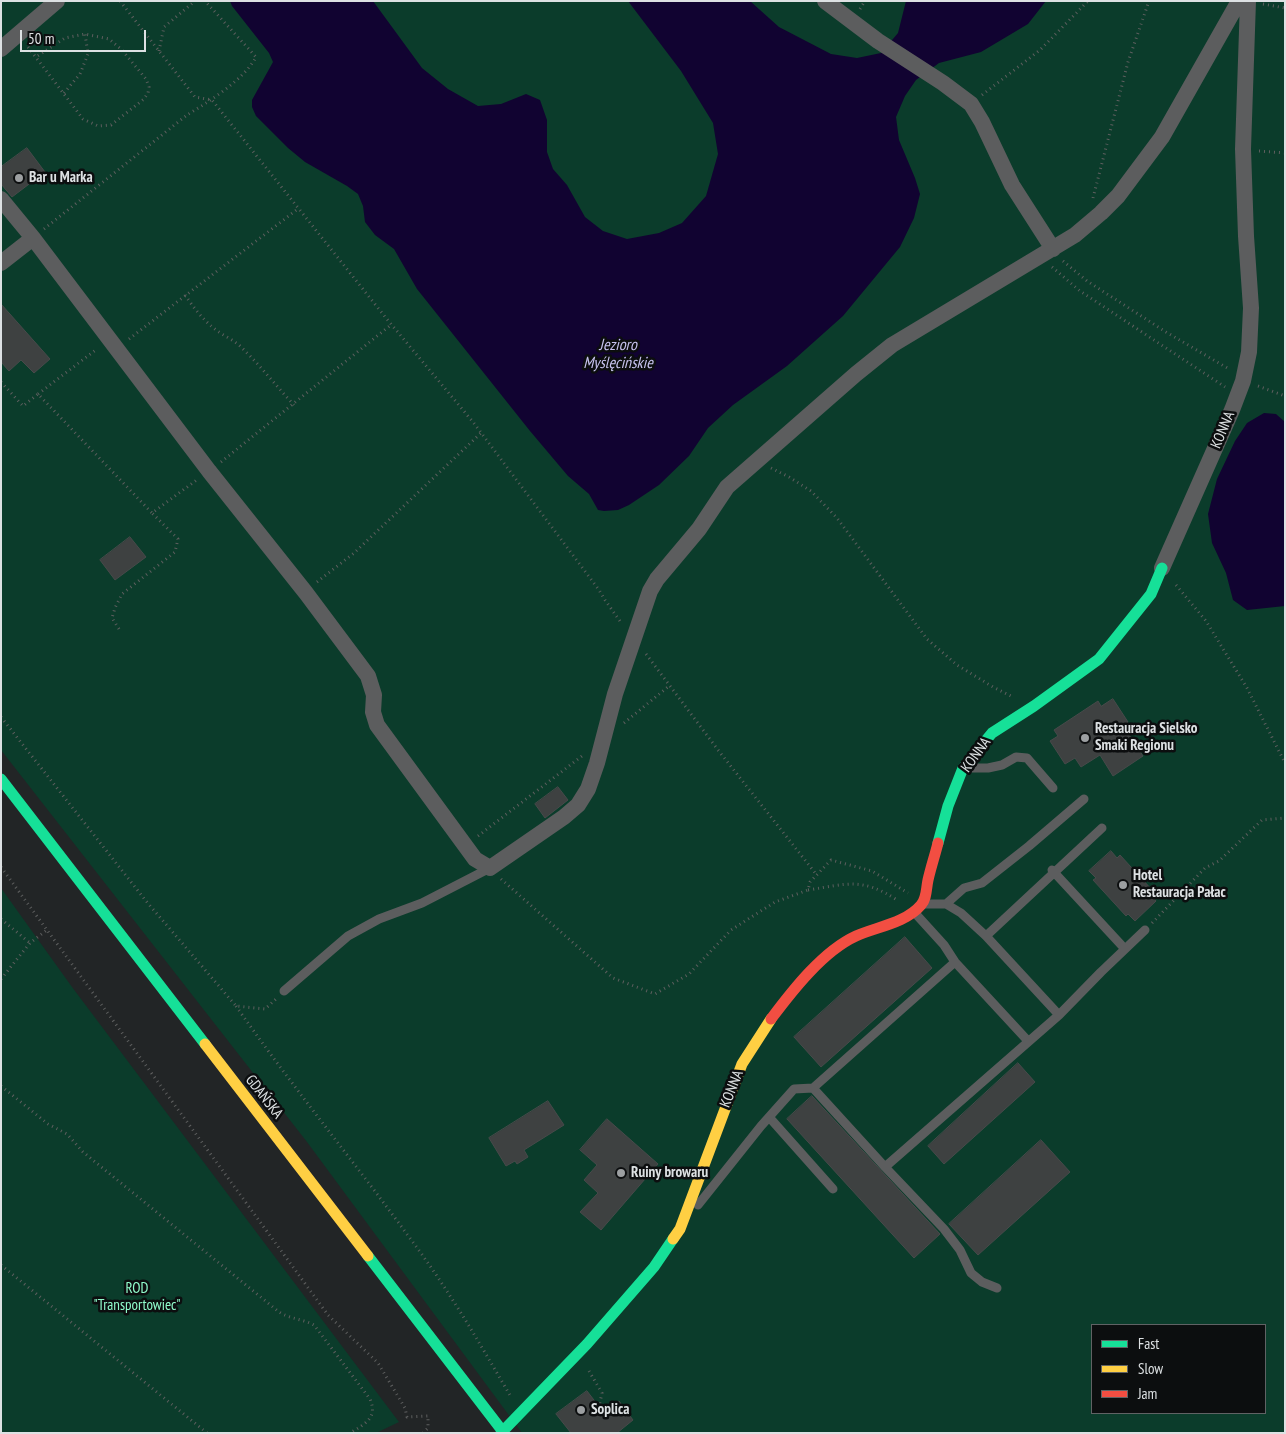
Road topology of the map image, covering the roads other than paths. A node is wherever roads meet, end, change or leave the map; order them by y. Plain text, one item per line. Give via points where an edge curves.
1 (57, 1) edge
2 (825, 1) edge
3 (1239, 1) edge
4 (1254, 2) edge
5 (1, 49) edge
6 (1, 199) edge
7 (33, 238) junction
8 (1048, 252) junction
9 (1, 263) edge
10 (1162, 568) joint
11 (963, 768) junction
12 (1, 779) edge
13 (1053, 788) dead end
14 (1084, 799) dead end
15 (1102, 828) dead end
16 (490, 868) junction
17 (1053, 871) junction
18 (946, 904) junction
19 (918, 908) junction
20 (1145, 930) road end
21 (986, 936) junction
22 (1125, 949) junction
23 (955, 962) junction
24 (284, 991) road end
25 (1059, 1015) junction
26 (1028, 1041) junction
27 (813, 1088) junction
28 (770, 1117) junction
29 (885, 1168) junction
30 (832, 1189) dead end
31 (680, 1229) junction
32 (997, 1288) dead end
33 (502, 1432) edge

1 - 5 street
2 - 8 street via 971,104
3 - 8 street via 1162,137 1118,196 1086,225
4 - 10 street, KONNA via 1243,149 1251,308 1249,352 1187,515
6 - 7 street
7 - 9 street
7 - 16 street via 368,676 377,725 476,859
8 - 16 street via 892,346 727,487 650,591 614,694 588,789 578,805 564,817
10 - 11 street, KONNA via 1151,594 1099,659 992,733
11 - 13 lane via 988,768 1016,757 1027,758
11 - 19 street, KONNA via 948,806 926,897
12 - 33 street, GDAŃSKA
14 - 18 lane via 982,883 964,888
15 - 17 lane
16 - 24 lane via 348,936
17 - 21 lane
17 - 22 lane
18 - 19 lane
18 - 21 lane
19 - 23 lane
19 - 31 street, KONNA via 854,937 815,968 786,999 742,1064
20 - 22 lane
21 - 25 lane
22 - 25 lane
23 - 26 lane
23 - 27 lane
25 - 26 lane
26 - 29 lane
27 - 28 lane via 794,1090
27 - 29 lane
28 - 30 lane
28 - 31 lane
29 - 32 lane via 944,1229 960,1250 971,1273
31 - 33 street, KONNA via 654,1267 587,1344

